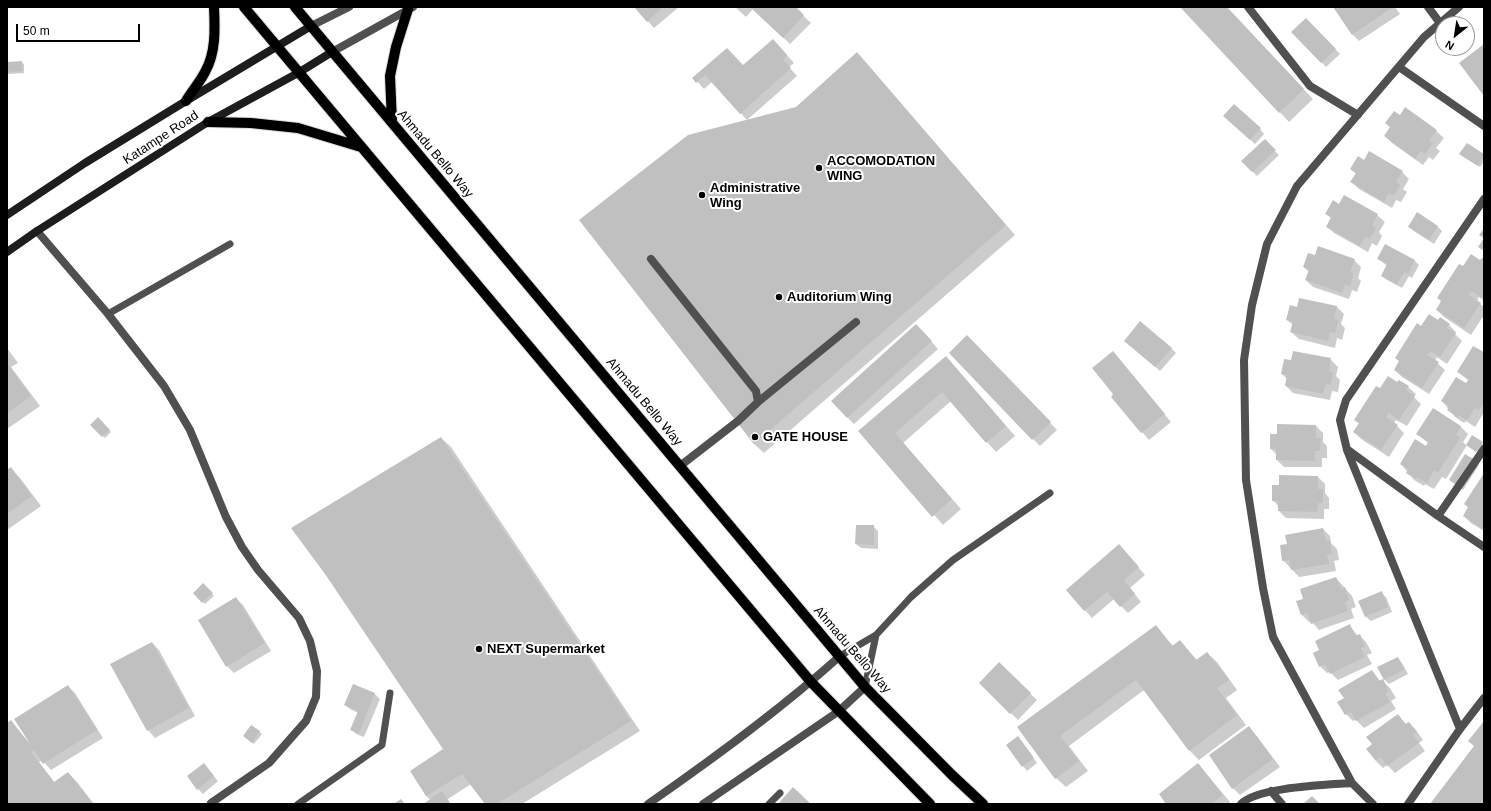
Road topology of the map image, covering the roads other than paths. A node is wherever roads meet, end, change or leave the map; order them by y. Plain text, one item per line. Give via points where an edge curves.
1 (214, 7) edge
2 (244, 7) edge
3 (295, 7) edge
4 (349, 7) edge
5 (1248, 7) edge
6 (1428, 7) edge
7 (1459, 7) edge
8 (410, 8) edge
9 (1435, 16) edge
10 (1448, 16) edge
11 (311, 26) junction
12 (1435, 27) edge
13 (277, 47) junction
14 (332, 52) junction
15 (1399, 67) junction
16 (298, 73) junction
17 (186, 101) junction
18 (1358, 115) junction
19 (208, 122) junction
20 (392, 122) junction
21 (1484, 126) edge
22 (361, 147) junction
23 (1484, 199) edge
24 (7, 215) edge
25 (37, 231) junction
26 (230, 244) dead end
27 (7, 252) edge
28 (651, 259) dead end
29 (108, 314) junction
30 (856, 322) dead end
31 (758, 402) junction
32 (1484, 449) edge
33 (1347, 450) junction
34 (680, 466) junction
35 (1050, 493) dead end
36 (1438, 516) junction
37 (1484, 547) edge
38 (876, 635) junction
39 (840, 656) junction
40 (811, 682) junction
41 (865, 687) junction
42 (390, 693) dead end
43 (1484, 698) edge
44 (839, 711) junction
45 (1460, 729) junction
46 (1352, 783) junction
47 (1271, 791) junction
48 (780, 792) dead end
49 (211, 803) edge
50 (298, 804) edge
51 (648, 804) edge
52 (703, 804) edge
53 (770, 804) edge
54 (930, 804) edge
55 (983, 804) edge
56 (1241, 804) edge
57 (1282, 804) edge
58 (1373, 804) edge
59 (1408, 804) edge

1 - 17 main road via 213,49 206,71
2 - 13 main road
3 - 11 main road, Ahmadu Bello Way
4 - 11 street
5 - 18 street via 1310,86
6 - 9 street
7 - 10 street
8 - 14 street
8 - 20 main road via 396,47 390,76
11 - 13 main road, Katampe Road
11 - 14 main road, Ahmadu Bello Way
12 - 15 street
13 - 16 main road
13 - 17 main road, Katampe Road
14 - 16 main road, Katampe Road
14 - 20 main road, Ahmadu Bello Way
15 - 18 street
15 - 21 street
16 - 19 main road, Katampe Road
16 - 22 main road
17 - 24 main road, Katampe Road
18 - 46 street via 1297,186 1267,244 1252,305 1244,360 1246,480 1273,637
19 - 22 main road via 251,122 298,128
19 - 25 main road, Katampe Road
20 - 34 main road, Ahmadu Bello Way
22 - 40 main road
23 - 33 street via 1346,400 1340,420
25 - 27 main road, Katampe Road
25 - 29 street
26 - 29 lane
28 - 31 street via 756,391
29 - 49 street via 164,386 190,430 226,517 242,547 299,618 310,641 317,671 316,696 306,721 269,763
30 - 31 street
31 - 34 street via 738,421
32 - 36 street
33 - 36 street
33 - 45 street
34 - 39 main road, Ahmadu Bello Way
35 - 38 lane via 953,560 911,597
36 - 37 street
38 - 39 lane
38 - 41 lane
39 - 40 street
39 - 41 main road, Ahmadu Bello Way
40 - 44 main road
40 - 51 street via 715,757
41 - 44 street
41 - 55 main road, Ahmadu Bello Way
42 - 50 lane via 382,745
43 - 45 street
44 - 52 street
44 - 54 main road
45 - 59 street
46 - 47 street
46 - 58 street
47 - 56 street via 1245,800
47 - 57 street
48 - 53 lane

